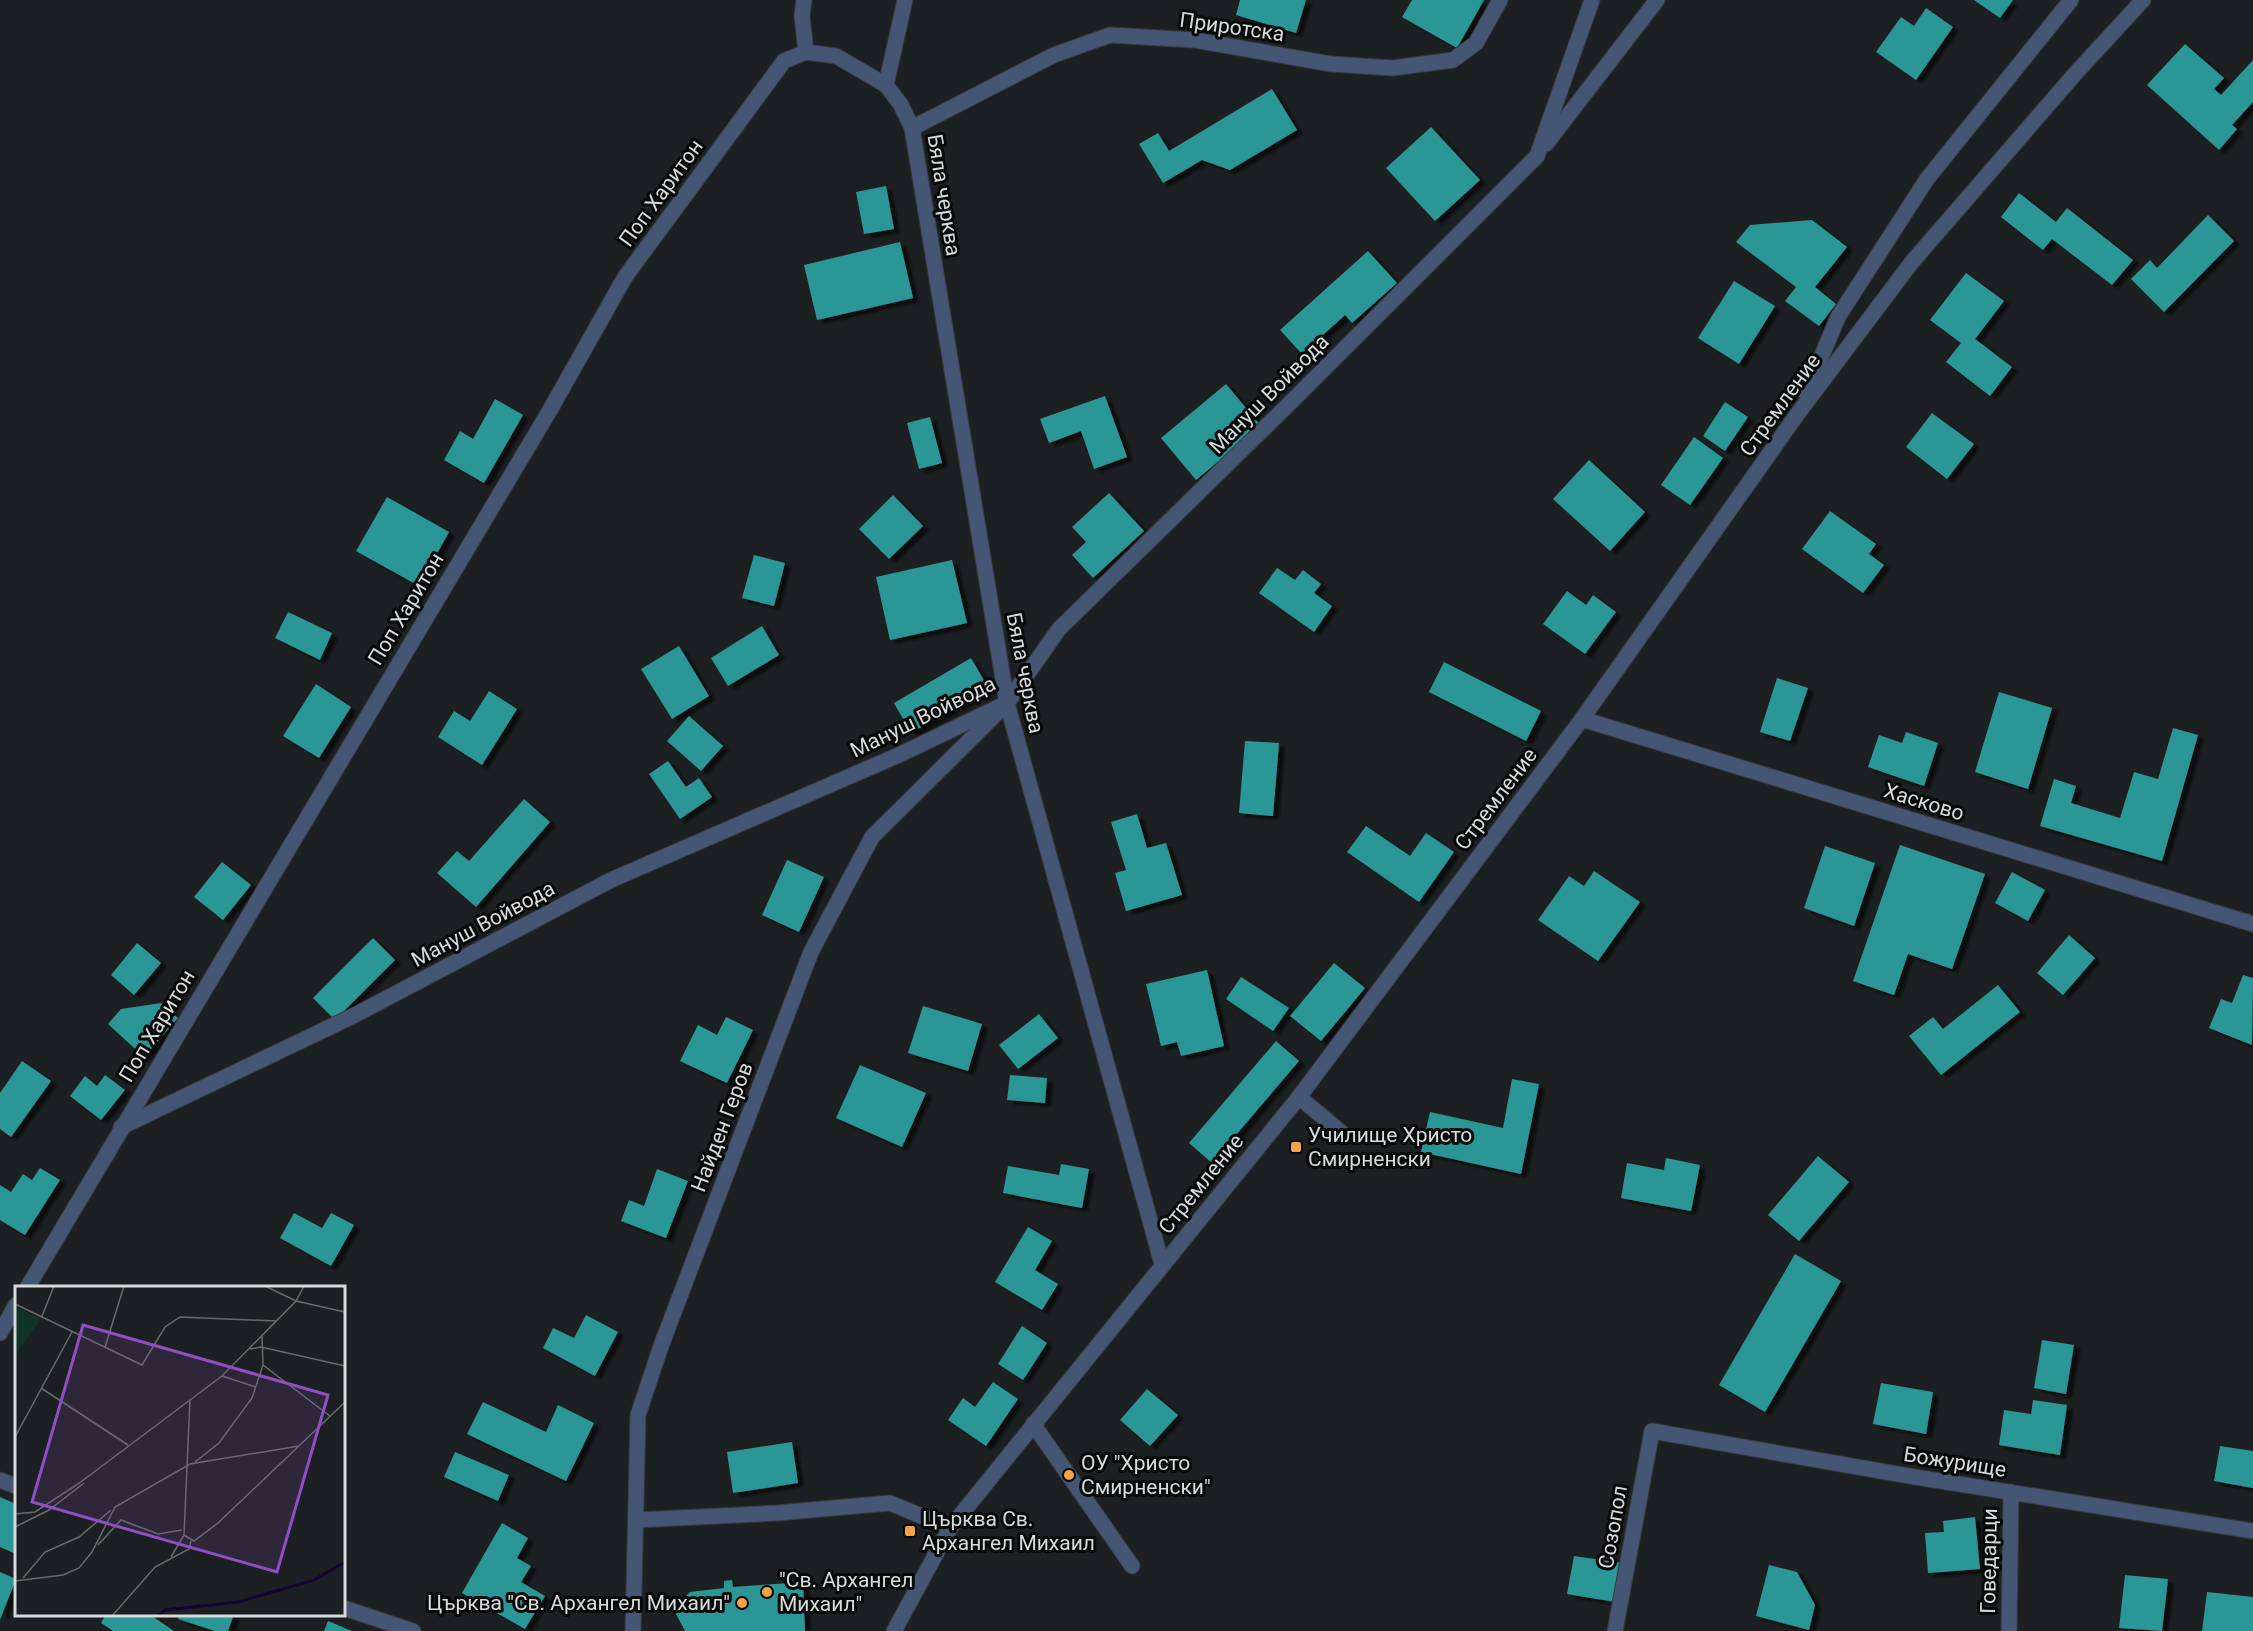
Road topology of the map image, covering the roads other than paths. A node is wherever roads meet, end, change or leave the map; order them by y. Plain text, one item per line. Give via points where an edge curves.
1 (804, 0) edge
2 (905, 0) edge
3 (1500, 0) edge
4 (1592, 0) edge
5 (1657, 0) edge
6 (2071, 0) edge
7 (2143, 0) edge
8 (806, 52) junction
9 (886, 86) junction
10 (912, 128) junction
11 (1537, 156) junction
12 (1796, 416) junction
13 (1007, 703) junction
14 (1582, 719) junction
15 (2253, 924) edge
16 (1299, 1097) junction
17 (121, 1127) junction
18 (1342, 1134) dead end
19 (1162, 1264) junction
20 (28, 1286) edge
21 (15, 1307) edge
22 (0, 1333) edge
23 (1033, 1424) junction
24 (1652, 1431) joint
25 (0, 1480) edge
26 (15, 1486) edge
27 (2011, 1491) junction
28 (637, 1520) junction
29 (950, 1528) junction
30 (2253, 1531) edge
31 (1132, 1566) dead end
32 (345, 1608) edge
33 (413, 1631) edge
34 (633, 1631) edge
35 (894, 1631) edge
36 (1616, 1631) edge
37 (2009, 1631) edge

1 - 8 street
2 - 9 street
3 - 10 street, Приротска via 1476,43 1453,60 1394,68 1331,64 1194,40 1110,35 1054,55
4 - 11 street, Мануш Войвода
5 - 11 street
6 - 12 street via 1927,179 1838,317
7 - 12 street, Стремление via 1912,262
8 - 9 street via 836,56
8 - 17 street, Поп Харитон via 784,61 626,277
9 - 10 street, Бяла черква
10 - 13 street, Бяла черква
11 - 13 street, Мануш Войвода via 1059,629
12 - 14 street, Стремление
13 - 17 street, Мануш Войвода via 902,754 611,880 354,1016
13 - 19 street, Бяла черква
13 - 28 street, Найден Геров via 872,837 811,952 638,1415
14 - 15 street, Хасково
14 - 16 street, Стремление
16 - 18 street
16 - 19 street, Стремление
17 - 20 street, Поп Харитон
19 - 23 street, Стремление
21 - 22 street
23 - 29 street, Стремление
23 - 31 street
24 - 27 street, Божурище
24 - 36 street, Созопол
25 - 26 street
27 - 30 street, Божурище
27 - 37 street, Говедарци
28 - 29 street via 890,1503
28 - 34 street, Найден Геров
29 - 35 street, Стремление
32 - 33 street

